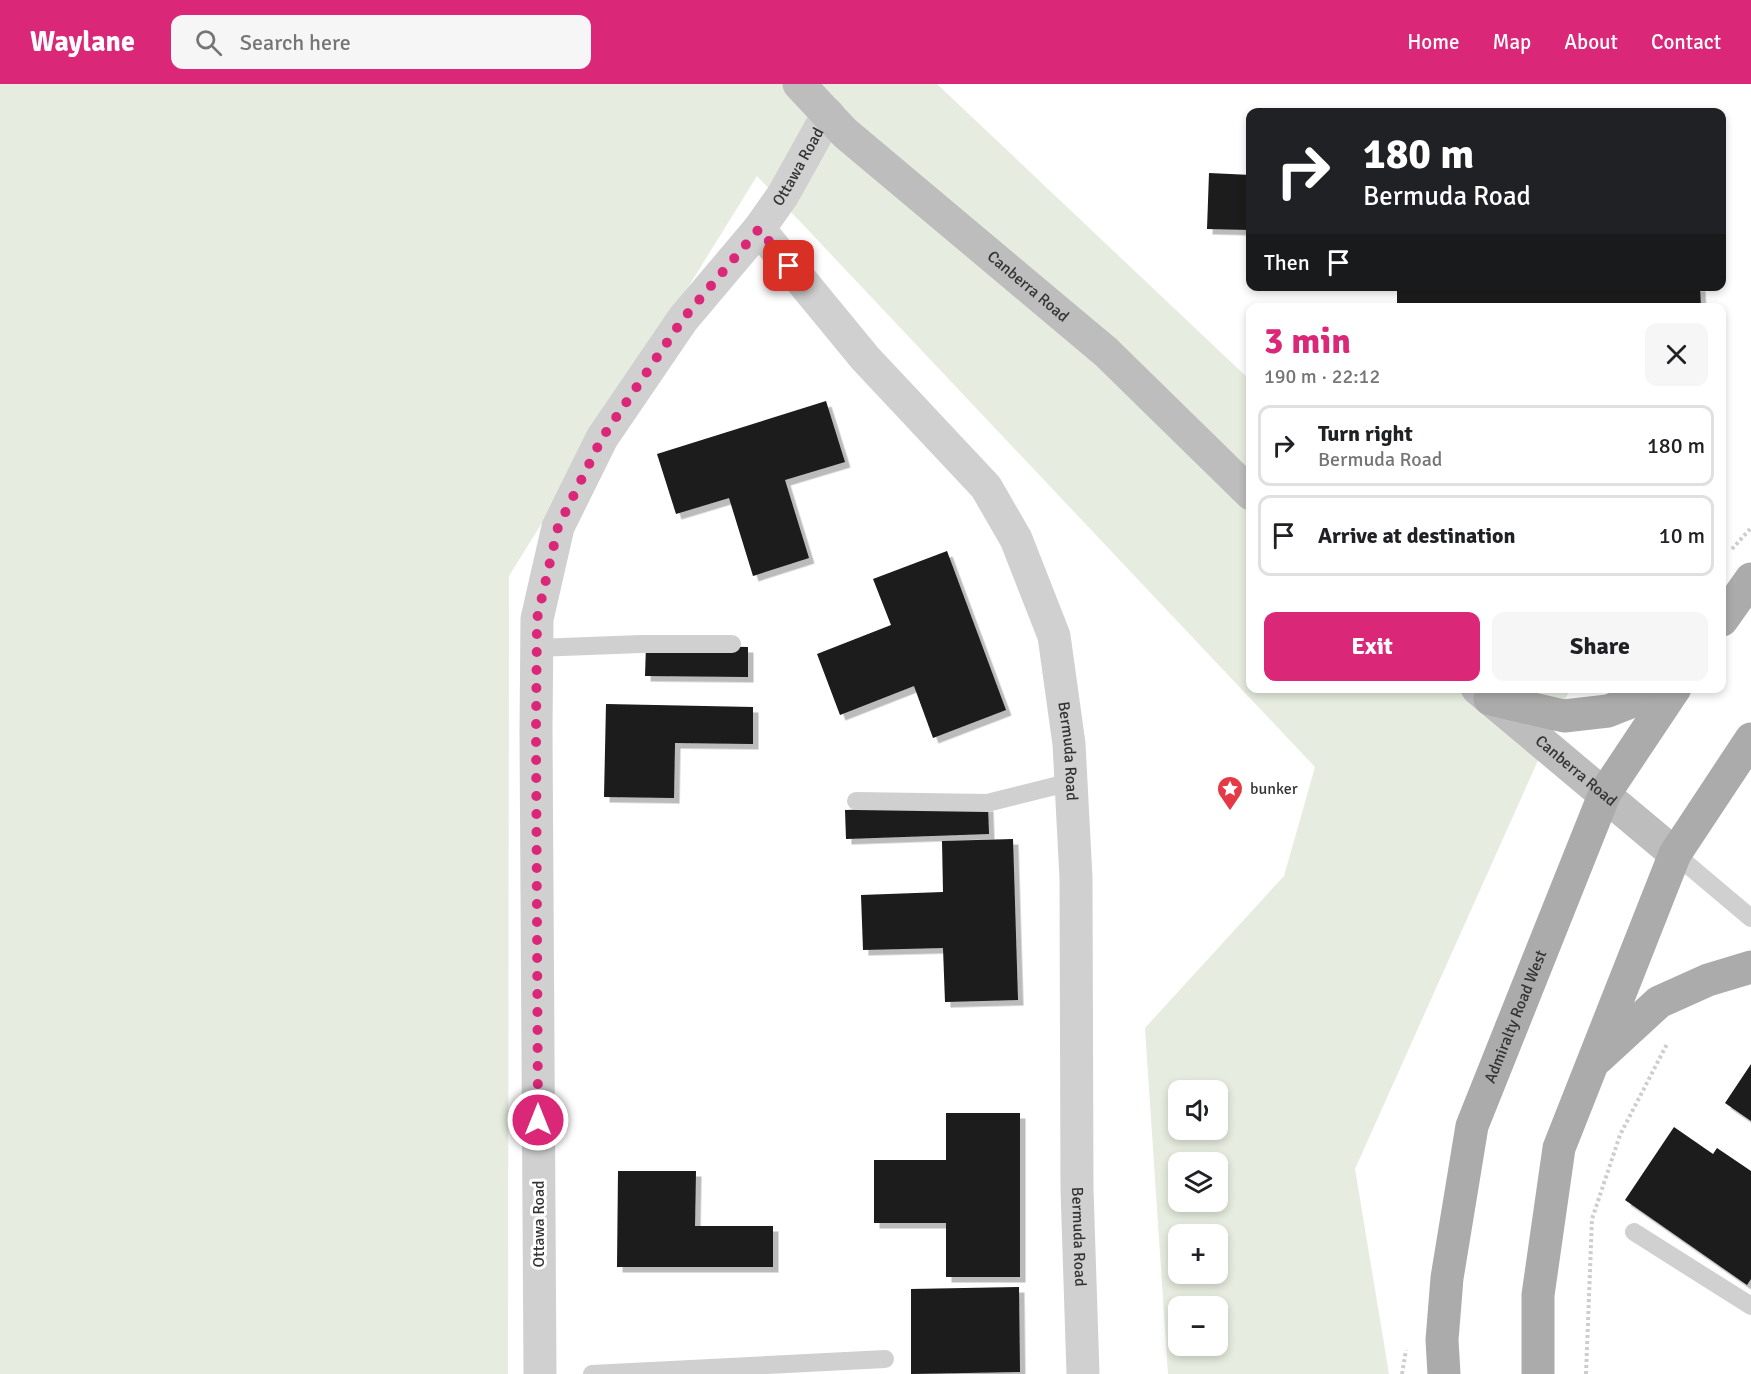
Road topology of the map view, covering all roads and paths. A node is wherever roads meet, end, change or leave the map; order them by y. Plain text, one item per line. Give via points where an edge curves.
1 (800, 84) edge
2 (828, 114) junction
3 (759, 229) junction
4 (1246, 489) edge
5 (1751, 528) edge
6 (1729, 553) dead end
7 (1751, 579) edge
8 (1726, 614) edge
9 (732, 644) dead end
10 (537, 648) junction
11 (1648, 693) edge
12 (1672, 693) edge
13 (1483, 694) edge
14 (1751, 739) edge
15 (1071, 782) junction
16 (1605, 793) junction
17 (856, 801) dead end
18 (1675, 854) junction
19 (1751, 918) edge
20 (1751, 967) edge
21 (1687, 990) junction
22 (1593, 1063) junction
23 (1634, 1232) dead end
24 (1751, 1306) edge
25 (885, 1359) dead end
26 (540, 1374) edge
27 (592, 1374) edge
28 (1083, 1374) edge
29 (1444, 1374) edge
30 (1538, 1374) edge
31 (1586, 1374) edge

1 - 2 main road, Canberra Road
2 - 3 street, Ottawa Road via 783,195
2 - 4 main road, Canberra Road via 845,133 1106,352
3 - 10 street, Ottawa Road via 683,319 602,438 558,527 537,619
3 - 15 street, Bermuda Road via 865,358 986,487 1016,540 1054,636
5 - 6 path
7 - 8 main road
9 - 10 lane
10 - 26 street, Ottawa Road
11 - 13 main road via 1608,711 1564,716
12 - 16 main road, Admiralty Road West
13 - 16 main road, Canberra Road
14 - 18 main road
15 - 17 lane via 987,803
15 - 28 street, Bermuda Road via 1076,878 1077,1177
16 - 18 main road, Canberra Road
16 - 29 main road, Admiralty Road West via 1472,1126 1447,1278 1442,1340
18 - 19 lane
18 - 22 main road
20 - 21 main road
21 - 22 main road via 1659,1002
21 - 31 path via 1677,1025 1620,1135 1592,1219
22 - 30 main road via 1559,1148 1538,1295
23 - 24 lane
25 - 27 lane

